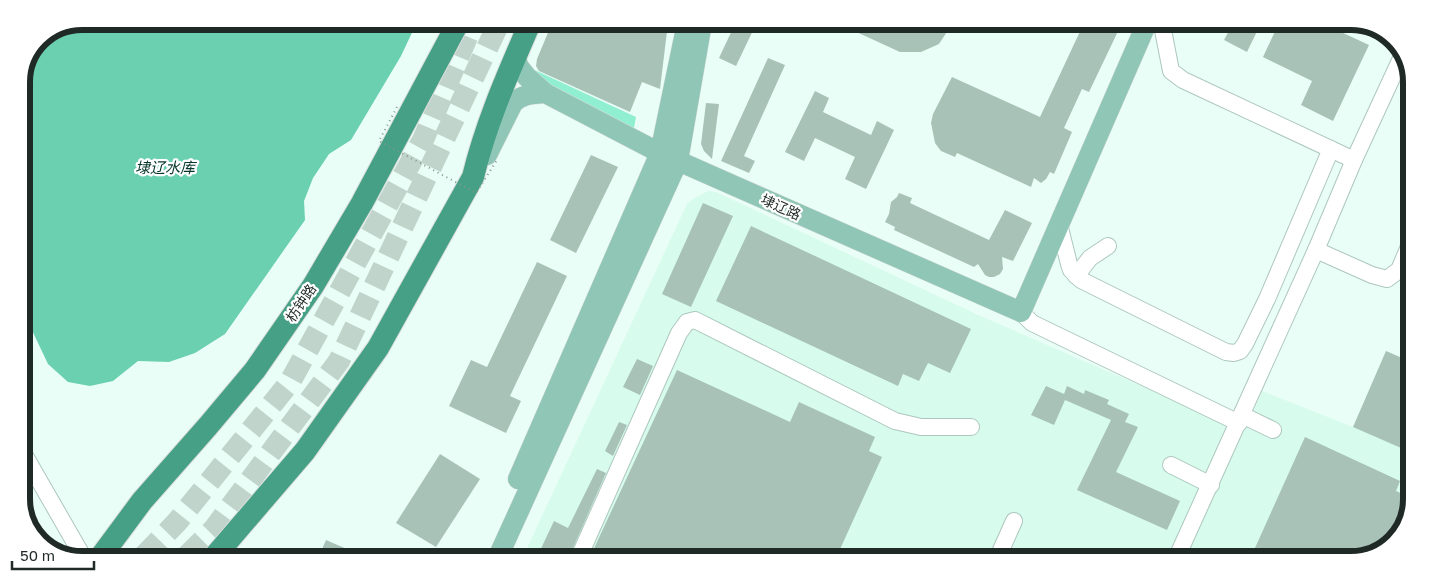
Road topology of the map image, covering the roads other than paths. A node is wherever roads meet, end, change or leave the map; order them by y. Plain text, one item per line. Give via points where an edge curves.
1 (454, 30) edge
2 (527, 30) edge
3 (686, 30) edge
4 (700, 30) edge
5 (1144, 30) edge
6 (1163, 30) edge
7 (515, 57) junction
8 (1399, 62) edge
9 (545, 93) junction
10 (1331, 149) junction
11 (669, 157) junction
12 (1354, 160) junction
13 (473, 177) junction
14 (1059, 224) junction
15 (1108, 246) dead end
16 (1316, 250) junction
17 (1403, 261) edge
18 (1076, 276) junction
19 (1021, 312) junction
20 (1241, 419) junction
21 (971, 427) dead end
22 (1273, 430) dead end
23 (30, 465) edge
24 (1171, 465) dead end
25 (1211, 485) junction
26 (1014, 521) dead end
27 (80, 551) edge
28 (105, 551) edge
29 (219, 551) edge
30 (487, 551) edge
31 (501, 551) edge
32 (582, 551) edge
33 (1000, 551) edge
34 (1180, 551) edge

1 - 28 highway, 枋钟路 via 362,203 313,286 255,370 142,501
2 - 7 highway
3 - 11 main road
4 - 11 main road
5 - 14 main road
6 - 10 street via 1171,71 1183,80
7 - 9 main road, 埭辽路 via 527,77
7 - 13 highway via 480,146
8 - 12 street
9 - 11 main road, 埭辽路
9 - 13 main road via 520,97 513,103
10 - 12 street
10 - 18 street via 1265,304 1245,344 1237,352 1226,352
11 - 19 main road, 埭辽路
11 - 30 main road
11 - 31 main road
12 - 16 street
13 - 29 highway via 378,348 305,451
14 - 18 street via 1068,264
14 - 19 main road
15 - 18 street via 1094,255
16 - 17 street via 1381,279 1399,270
16 - 20 street
19 - 20 street via 1032,323
20 - 22 street
20 - 25 street
21 - 32 street via 921,427 895,421 695,320 687,322 679,333
23 - 27 street
24 - 25 street
25 - 34 street
26 - 33 street

